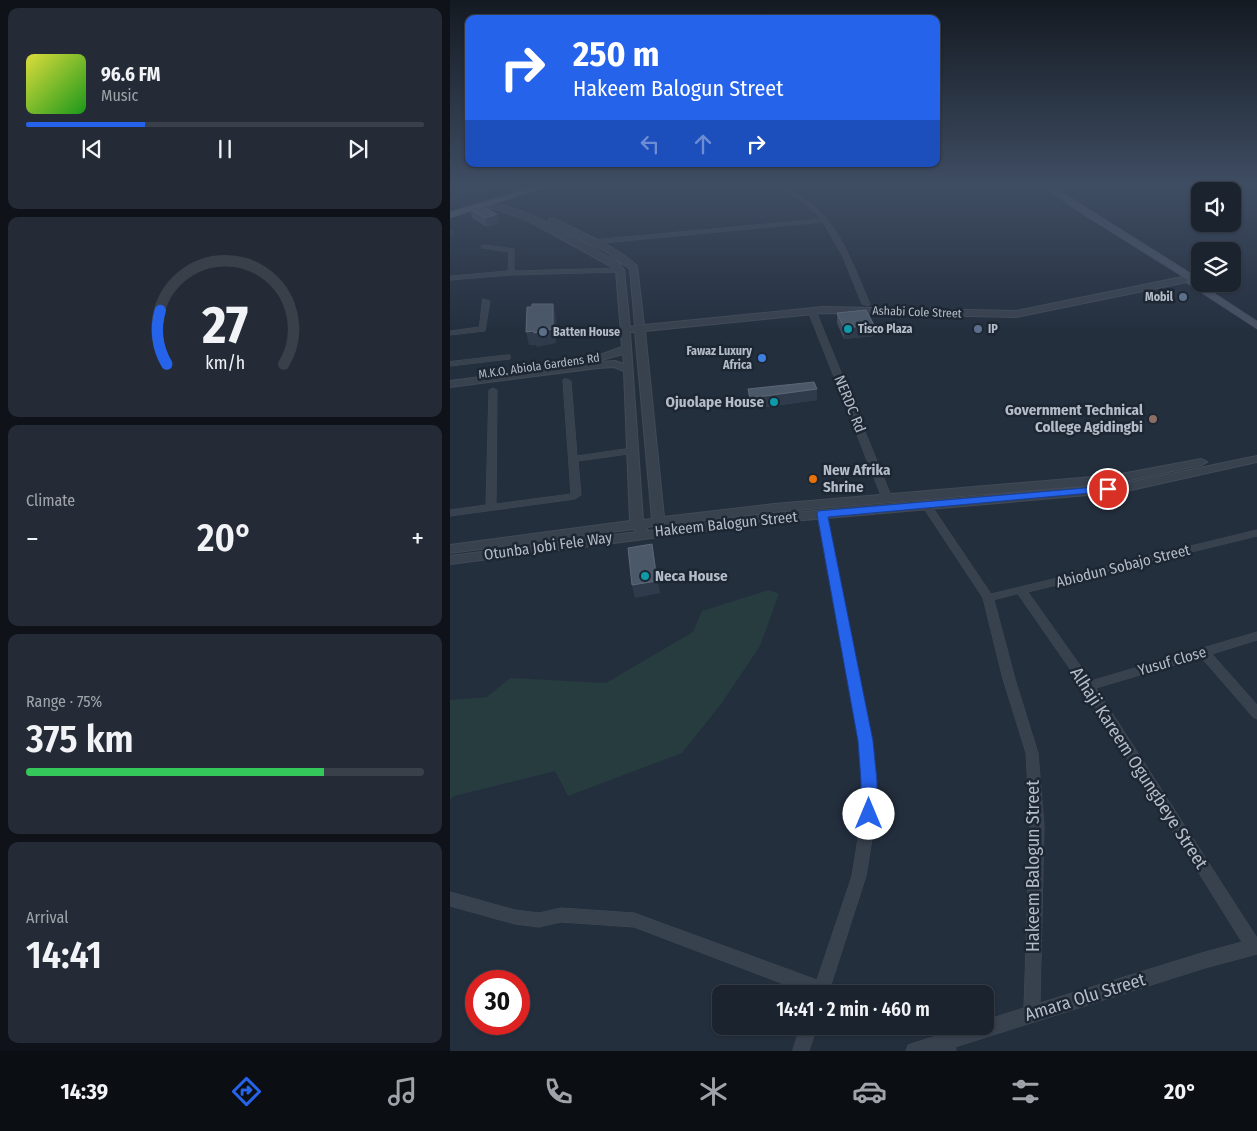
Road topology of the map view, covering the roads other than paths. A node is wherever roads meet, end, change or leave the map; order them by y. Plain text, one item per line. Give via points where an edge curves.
1 (555, 233) edge
2 (574, 233) edge
3 (687, 233) edge
4 (834, 233) edge
5 (1118, 233) edge
6 (592, 242) junction
7 (484, 247) dead end
8 (620, 270) junction
9 (511, 273) junction
10 (450, 278) edge
11 (1190, 278) edge
12 (1151, 283) junction
13 (486, 301) dead end
14 (866, 304) junction
15 (812, 311) junction
16 (688, 320) junction
17 (1257, 320) edge
18 (640, 326) junction
19 (1257, 326) edge
20 (625, 327) junction
21 (450, 333) edge
22 (627, 348) junction
23 (507, 357) dead end
24 (450, 364) edge
25 (629, 369) junction
26 (450, 378) edge
27 (567, 381) dead end
28 (450, 384) edge
29 (493, 390) dead end
30 (1257, 450) edge
31 (632, 451) junction
32 (572, 459) junction
33 (1257, 459) edge
34 (655, 482) junction
35 (634, 484) junction
36 (1007, 493) junction
37 (887, 498) junction
38 (926, 504) junction
39 (491, 508) junction
40 (450, 513) edge
41 (822, 514) junction
42 (658, 521) junction
43 (641, 529) junction
44 (1257, 533) edge
45 (450, 549) edge
46 (450, 560) edge
47 (1021, 590) junction
48 (988, 598) junction
49 (1257, 636) edge
50 (1204, 652) junction
51 (1088, 686) junction
52 (1257, 714) edge
53 (450, 899) edge
54 (1255, 947) edge
55 (803, 985) edge
56 (823, 985) edge
57 (1032, 1013) junction
58 (806, 1035) edge
59 (946, 1046) edge
60 (801, 1051) edge
61 (914, 1051) edge

1 - 8 street
2 - 6 street
3 - 6 street
4 - 14 street
5 - 11 main road via 1131,244
6 - 18 street via 634,268
7 - 9 street via 512,250
8 - 9 street
8 - 20 street
9 - 10 street
11 - 12 street, Ashabi Cole Street
11 - 17 main road
11 - 19 main road
12 - 14 street, Ashabi Cole Street via 1010,308
12 - 15 street, Ashabi Cole Street via 1016,314
13 - 21 street via 482,329
14 - 16 street, Ashabi Cole Street via 809,303
15 - 16 street, Ashabi Cole Street
15 - 37 street, NERDC Rd
16 - 18 street, Ashabi Cole Street
18 - 20 street, Ashabi Cole Street
18 - 34 street
20 - 22 street
22 - 25 street
22 - 26 street, M.K.O. Abiola Gardens Rd via 600,358
23 - 24 street
25 - 28 street, M.K.O. Abiola Gardens Rd via 615,364 598,365
25 - 31 street
27 - 32 street
29 - 39 street
30 - 36 street, Hakeem Balogun Street via 1139,475
31 - 32 street
31 - 35 street
32 - 39 street via 576,495
33 - 36 street, Hakeem Balogun Street via 1122,488
34 - 35 street
34 - 42 street
35 - 43 street
36 - 37 street, Hakeem Balogun Street
36 - 38 street, Hakeem Balogun Street
37 - 42 street, Hakeem Balogun Street
38 - 41 street, Hakeem Balogun Street
38 - 48 street, Hakeem Balogun Street
39 - 40 street
41 - 43 street, Hakeem Balogun Street
41 - 56 street via 865,741 869,781 869,814 859,876
42 - 43 street
43 - 45 street, Otunba Jobi Fele Way
43 - 46 street, Otunba Jobi Fele Way
44 - 47 street, Abiodun Sobajo Street
47 - 48 street, Abiodun Sobajo Street
47 - 51 street, Alhaji Kareem Ogungbeye Street
48 - 57 street, Hakeem Balogun Street via 1032,753 1036,826
49 - 50 street, Yusuf Close
50 - 51 street, Yusuf Close
50 - 52 street
51 - 54 street, Alhaji Kareem Ogungbeye Street
53 - 55 street via 539,920 561,915 634,920
54 - 57 street, Amara Olu Street
57 - 59 street, Amara Olu Street
58 - 60 street
59 - 61 street, Amara Olu Street

